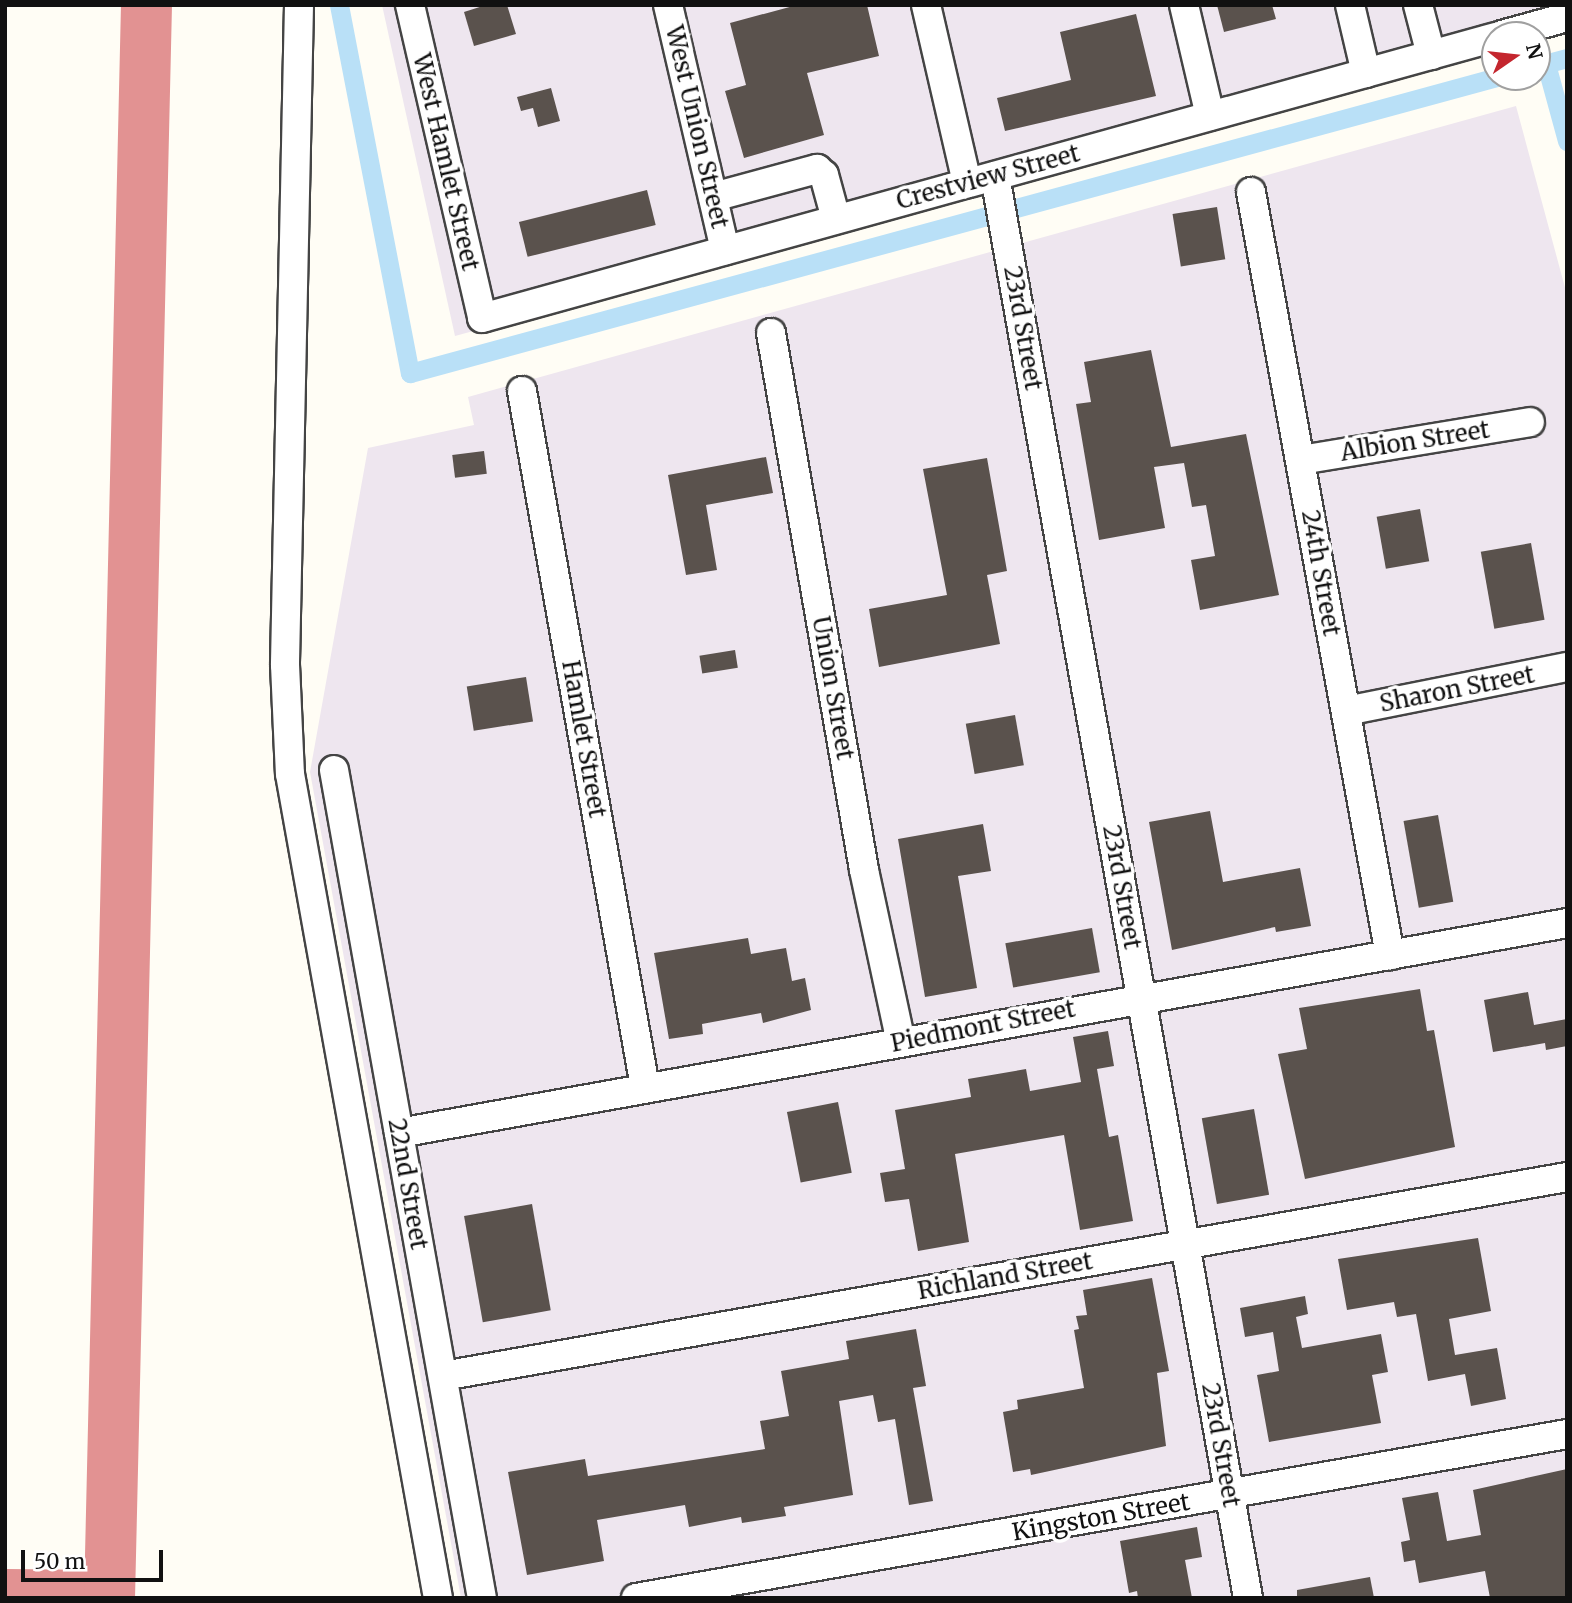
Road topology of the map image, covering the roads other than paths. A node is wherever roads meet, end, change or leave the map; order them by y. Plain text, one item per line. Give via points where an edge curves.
1 (299, 5) edge
2 (410, 5) edge
3 (668, 5) edge
4 (926, 5) edge
5 (1184, 5) edge
6 (1350, 5) edge
7 (1418, 5) edge
8 (1528, 16) edge
9 (1567, 17) edge
10 (1481, 41) edge
11 (1431, 55) junction
12 (1366, 73) junction
13 (1210, 116) junction
14 (967, 183) junction
15 (997, 185) junction
16 (1251, 192) dead end
17 (713, 197) junction
18 (836, 219) junction
19 (725, 250) junction
20 (482, 318) joint
21 (771, 333) dead end
22 (522, 391) dead end
23 (1530, 422) dead end
24 (1301, 460) junction
25 (1567, 667) edge
26 (1346, 711) junction
27 (334, 770) dead end
28 (1567, 923) edge
29 (1390, 954) junction
30 (1142, 996) junction
31 (901, 1042) junction
32 (645, 1087) junction
33 (399, 1133) junction
34 (1567, 1177) edge
35 (1186, 1243) junction
36 (443, 1376) junction
37 (1567, 1434) edge
38 (1230, 1494) junction
39 (438, 1598) edge
40 (482, 1598) edge
41 (636, 1598) edge
42 (1248, 1598) edge

1 - 39 street via 285,665 290,775
2 - 20 street, West Hamlet Street
3 - 17 street, West Union Street
4 - 14 street
5 - 13 street via 1188,69
6 - 12 street
7 - 11 street
8 - 9 street
10 - 11 street, Crestview Street
11 - 12 street, Crestview Street
12 - 13 street, Crestview Street
13 - 15 street, Crestview Street
14 - 15 street, Crestview Street
14 - 18 street, Crestview Street
15 - 30 street, 23rd Street
16 - 24 street, 24th Street
17 - 18 street via 817,169 824,175
17 - 19 street, West Union Street
18 - 19 street, Crestview Street
19 - 20 street, Crestview Street
21 - 31 street, Union Street via 864,870
22 - 32 street, Hamlet Street
23 - 24 street, Albion Street
24 - 26 street, 24th Street
25 - 26 street, Sharon Street
26 - 29 street, 24th Street
27 - 33 street, 22nd Street
28 - 29 street, Piedmont Street
29 - 30 street, Piedmont Street
30 - 31 street, Piedmont Street
30 - 35 street, 23rd Street
31 - 32 street, Piedmont Street
32 - 33 street, Piedmont Street
33 - 36 street, 22nd Street
34 - 35 street, Richland Street
35 - 36 street, Richland Street
35 - 38 street, 23rd Street
36 - 40 street, 22nd Street
37 - 38 street, Kingston Street
38 - 41 street, Kingston Street
38 - 42 street, 23rd Street

